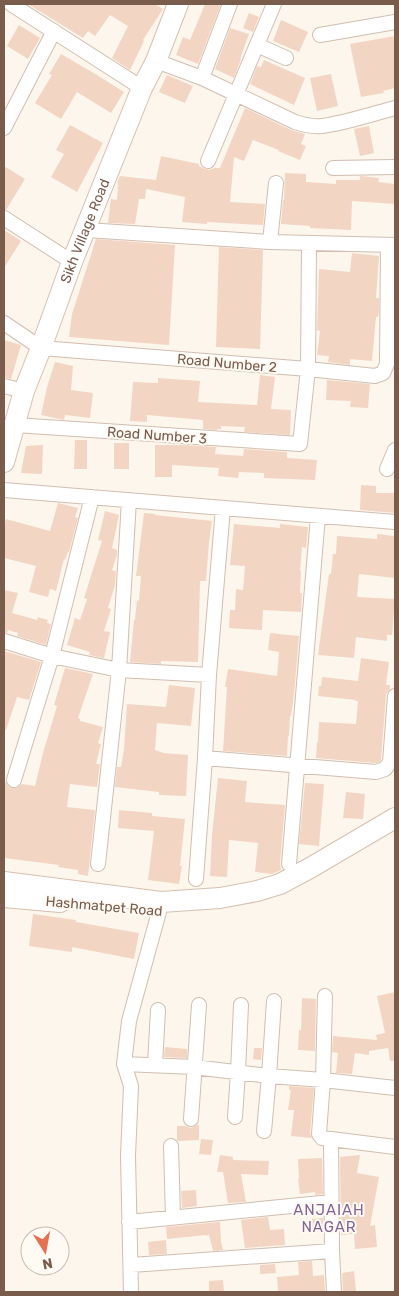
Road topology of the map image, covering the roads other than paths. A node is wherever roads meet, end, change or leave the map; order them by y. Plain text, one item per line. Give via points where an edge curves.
1 (11, 4) edge
2 (178, 4) edge
3 (230, 4) edge
4 (274, 4) edge
5 (395, 22) edge
6 (54, 31) junction
7 (320, 35) dead end
8 (257, 45) junction
9 (286, 58) dead end
10 (156, 61) junction
11 (202, 78) junction
12 (142, 88) junction
13 (236, 94) junction
14 (395, 108) edge
15 (4, 128) edge
16 (208, 161) dead end
17 (395, 167) edge
18 (333, 168) dead end
19 (276, 183) dead end
20 (4, 218) edge
21 (86, 230) junction
22 (270, 242) junction
23 (310, 244) junction
24 (392, 245) edge
25 (72, 262) junction
26 (4, 323) edge
27 (391, 345) edge
28 (42, 348) junction
29 (308, 369) junction
30 (4, 386) edge
31 (24, 391) junction
32 (15, 425) junction
33 (395, 450) edge
34 (4, 462) edge
35 (387, 469) dead end
36 (4, 490) edge
37 (92, 497) junction
38 (129, 500) junction
39 (223, 508) junction
40 (318, 516) junction
41 (395, 522) edge
42 (4, 641) edge
43 (52, 656) junction
44 (119, 670) junction
45 (210, 674) junction
46 (395, 696) edge
47 (394, 730) edge
48 (205, 758) junction
49 (296, 766) junction
50 (14, 780) dead end
51 (395, 818) edge
52 (395, 830) edge
53 (98, 864) dead end
54 (288, 864) dead end
55 (196, 879) dead end
56 (4, 882) edge
57 (4, 897) edge
58 (220, 903) junction
59 (159, 912) junction
60 (324, 996) dead end
61 (274, 1001) dead end
62 (199, 1005) dead end
63 (241, 1005) dead end
64 (158, 1010) dead end
65 (124, 1064) junction
66 (155, 1065) junction
67 (194, 1067) junction
68 (238, 1072) junction
69 (269, 1076) junction
70 (323, 1080) junction
71 (395, 1088) edge
72 (235, 1117) dead end
73 (191, 1119) dead end
74 (264, 1130) dead end
75 (331, 1139) junction
76 (171, 1146) dead end
77 (395, 1147) edge
78 (331, 1202) junction
79 (173, 1217) junction
80 (129, 1222) junction
81 (332, 1251) junction
82 (130, 1265) junction
83 (131, 1292) edge
84 (334, 1292) edge

1 - 6 street
2 - 10 main road, Sikh Village Road
3 - 11 street
4 - 8 street
5 - 7 street
6 - 12 street
6 - 15 street
8 - 9 street
8 - 13 street
10 - 11 street
10 - 12 main road, Sikh Village Road
11 - 13 street
12 - 21 main road, Sikh Village Road
13 - 14 street via 307,126 321,126
13 - 16 street
17 - 18 street
19 - 22 street
20 - 25 street
21 - 22 street
21 - 25 main road, Sikh Village Road
22 - 23 street
23 - 24 street
23 - 29 street
24 - 27 street, Road Number 2
25 - 28 main road, Sikh Village Road
26 - 28 street
27 - 29 street, Road Number 2 via 383,373 375,376
28 - 29 street, Road Number 2
28 - 31 main road, Sikh Village Road
29 - 32 street, Road Number 3 via 300,444
30 - 31 street
31 - 32 main road, Sikh Village Road
32 - 34 main road, Sikh Village Road
33 - 35 street
36 - 37 street
37 - 38 street
37 - 43 street
38 - 39 street
38 - 44 street
39 - 40 street
39 - 45 street
40 - 41 street
40 - 49 street
42 - 43 street
43 - 44 street
43 - 50 street
44 - 45 street
44 - 53 street
45 - 48 street
46 - 47 street
47 - 49 street via 390,762 385,769 376,772
48 - 49 street
48 - 55 street
49 - 54 street
51 - 58 main road via 280,884
52 - 58 main road, Hashmatpet Road via 367,844 309,882 286,892 263,900
56 - 58 main road via 161,902
57 - 59 main road, Hashmatpet Road
58 - 59 main road, Hashmatpet Road
59 - 65 street via 130,1022
60 - 70 street
61 - 69 street
62 - 67 street
63 - 68 street
64 - 66 street
65 - 66 street
65 - 80 street via 131,1086
66 - 67 street
67 - 68 street
67 - 73 street
68 - 69 street
68 - 72 street
69 - 70 street
69 - 74 street
70 - 71 street
70 - 75 street via 319,1134 322,1138
75 - 77 street
75 - 78 street
76 - 79 street
78 - 79 street
78 - 81 street
79 - 80 street
80 - 82 street
81 - 82 street
81 - 84 street
82 - 83 street

